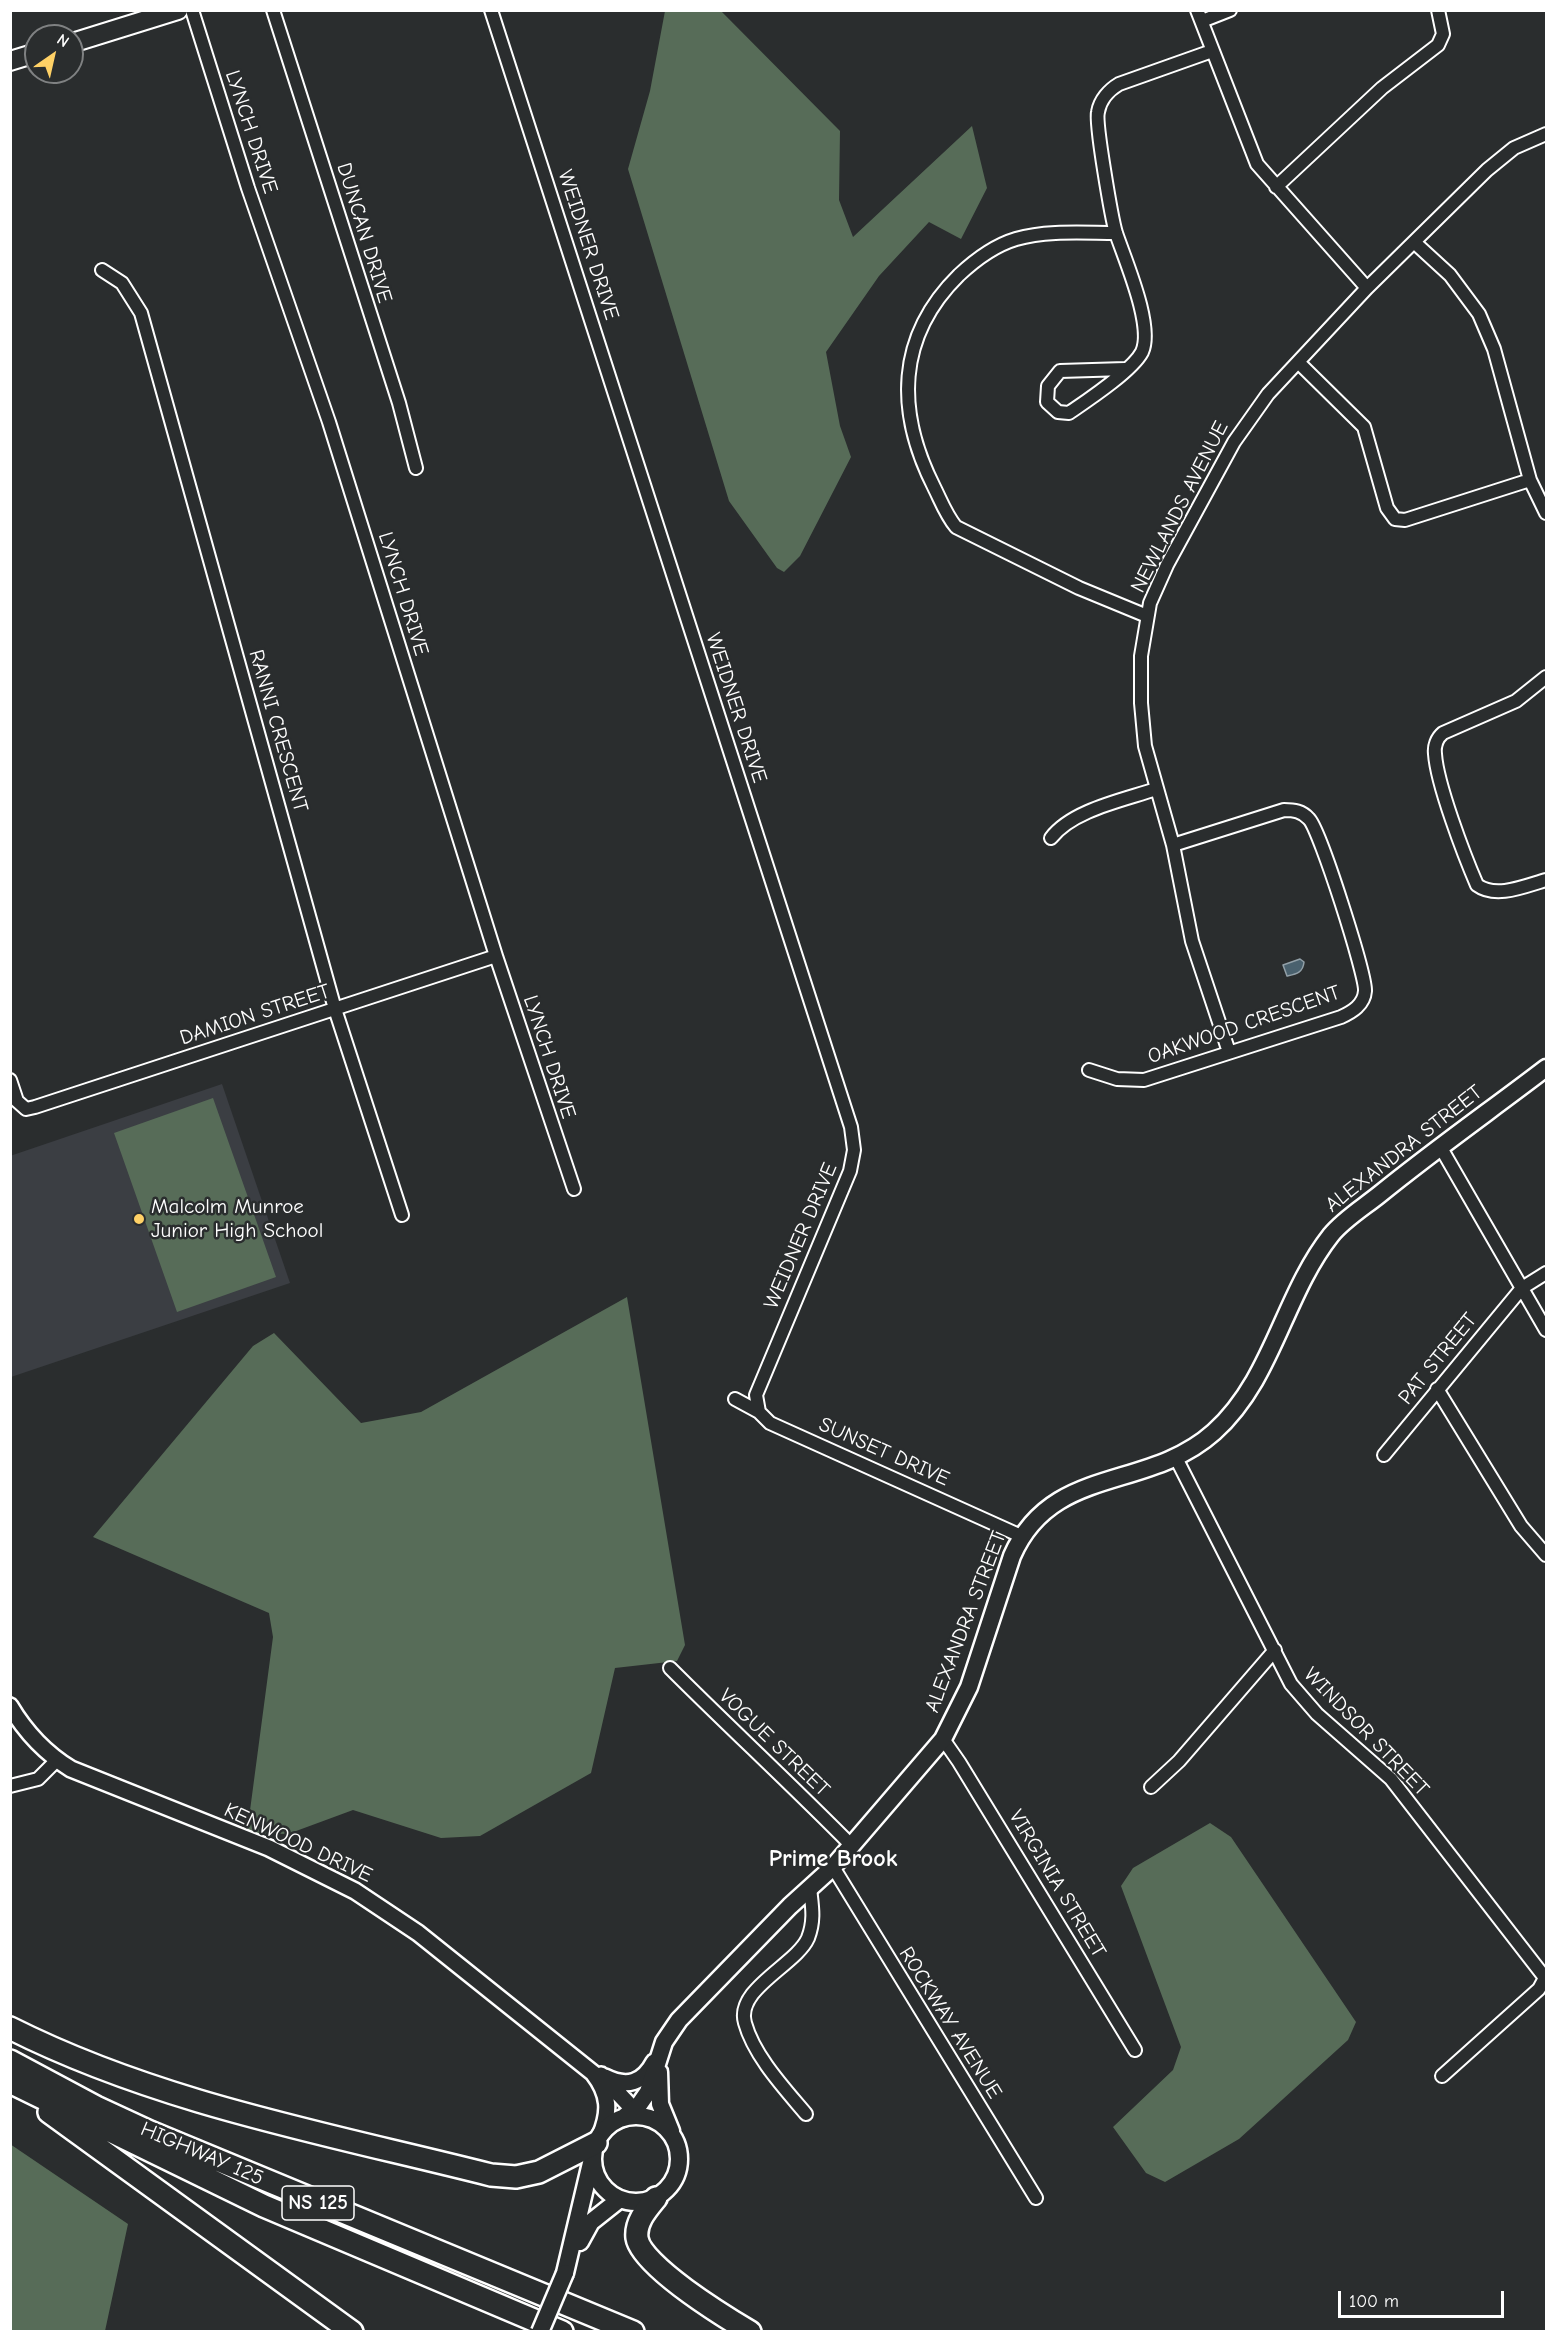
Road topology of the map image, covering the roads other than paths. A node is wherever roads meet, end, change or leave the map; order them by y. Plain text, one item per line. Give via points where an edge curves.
1 (178, 10) edge
2 (192, 10) edge
3 (273, 10) edge
4 (491, 10) edge
5 (1230, 10) edge
6 (1438, 10) edge
7 (1199, 16) edge
8 (84, 39) edge
9 (1212, 51) junction
10 (1546, 134) edge
11 (1276, 187) junction
12 (1116, 233) junction
13 (1414, 242) junction
14 (102, 270) dead end
15 (1367, 288) junction
16 (1298, 362) junction
17 (1125, 369) junction
18 (416, 468) dead end
19 (1530, 480) junction
20 (1546, 513) edge
21 (1147, 616) junction
22 (1546, 677) edge
23 (1156, 789) junction
24 (1052, 838) dead end
25 (1173, 845) junction
26 (1546, 880) edge
27 (496, 956) junction
28 (335, 1008) junction
29 (1229, 1052) junction
30 (1546, 1068) edge
31 (1089, 1070) dead end
32 (10, 1080) edge
33 (1441, 1148) junction
34 (574, 1189) dead end
35 (402, 1215) dead end
36 (1546, 1273) edge
37 (1522, 1288) junction
38 (1546, 1330) edge
39 (1437, 1389) junction
40 (735, 1399) dead end
41 (759, 1412) junction
42 (1384, 1455) dead end
43 (1176, 1458) junction
44 (1022, 1536) junction
45 (1546, 1555) edge
46 (1275, 1650) junction
47 (670, 1668) dead end
48 (10, 1706) edge
49 (943, 1739) junction
50 (57, 1760) junction
51 (10, 1786) edge
52 (1151, 1786) dead end
53 (852, 1846) junction
54 (833, 1867) junction
55 (810, 1888) junction
56 (1546, 1977) edge
57 (10, 2028) edge
58 (1135, 2050) dead end
59 (661, 2051) junction
60 (10, 2061) edge
61 (585, 2066) junction
62 (599, 2074) junction
63 (1442, 2076) dead end
64 (10, 2083) edge
65 (634, 2115) junction
66 (806, 2115) dead end
67 (675, 2140) junction
68 (597, 2143) junction
69 (656, 2198) junction
70 (1036, 2198) dead end
71 (620, 2199) junction
72 (565, 2273) junction
73 (352, 2331) edge
74 (540, 2331) edge
75 (562, 2331) edge
76 (633, 2331) edge
77 (750, 2331) edge

1 - 8 main road
2 - 27 street, LYNCH DRIVE via 248,188 333,433
3 - 18 street, DUNCAN DRIVE
4 - 41 street, WEIDNER DRIVE via 851,1127 854,1150 850,1171 756,1395
5 - 7 street
6 - 11 street via 1443,34 1438,45 1382,88
7 - 9 street
9 - 11 street via 1257,164
9 - 12 street via 1119,84 1100,106 1099,138
10 - 13 street, NEWLANDS AVENUE via 1514,148 1487,170
11 - 15 street
12 - 17 street via 1145,333 1140,355
12 - 21 street via 1017,239 965,269 938,299 918,336 909,370 908,404 913,440 956,527 1079,588
13 - 15 street, NEWLANDS AVENUE
13 - 19 street via 1450,275 1479,314 1494,349
14 - 28 street, RANNI CRESCENT via 122,283 141,313
15 - 16 street, NEWLANDS AVENUE
16 - 19 street via 1364,427 1388,510 1395,519
16 - 21 street, NEWLANDS AVENUE via 1244,424 1160,576
17 - 17 street via 1069,413 1058,412 1047,402 1048,386 1060,371
19 - 20 street
21 - 23 street, NEWLANDS AVENUE via 1141,656 1141,703 1145,746
22 - 26 street via 1516,701 1443,733 1434,751 1477,885 1486,891 1503,891
23 - 24 street via 1079,816 1064,824
23 - 25 street, NEWLANDS AVENUE
25 - 29 street, NEWLANDS AVENUE via 1190,934
25 - 29 street, OAKWOOD CRESCENT via 1274,813 1302,813 1318,836 1361,973 1365,992 1350,1013
27 - 28 street, DAMION STREET
27 - 34 street, LYNCH DRIVE
28 - 32 street, DAMION STREET via 26,1109 17,1101
28 - 35 street, RANNI CRESCENT
29 - 31 street, OAKWOOD CRESCENT via 1134,1081
30 - 33 main road, ALEXANDRA STREET
33 - 37 street
33 - 43 main road, ALEXANDRA STREET via 1332,1234 1312,1263 1268,1358 1236,1410 1214,1432
36 - 37 street, PAT STREET
37 - 38 street
37 - 39 street, PAT STREET
39 - 42 street, PAT STREET
39 - 45 street via 1521,1527
40 - 41 street, SUNSET DRIVE
41 - 44 street, SUNSET DRIVE via 770,1423
43 - 44 main road, ALEXANDRA STREET via 1066,1495 1041,1512
43 - 46 street, WINDSOR STREET
44 - 49 main road, ALEXANDRA STREET via 1002,1578 969,1687
46 - 52 street via 1179,1761
46 - 56 street, WINDSOR STREET via 1291,1684 1317,1714 1391,1779
47 - 53 street, VOGUE STREET
48 - 50 street, KENWOOD DRIVE via 32,1738
49 - 53 main road, ALEXANDRA STREET
49 - 58 street, VIRGINIA STREET
50 - 51 street via 38,1779
50 - 61 street, KENWOOD DRIVE via 336,1880 418,1933
53 - 54 main road, ALEXANDRA STREET
54 - 55 main road, ALEXANDRA STREET
54 - 70 street, ROCKWAY AVENUE
55 - 59 main road, ALEXANDRA STREET via 679,2020
55 - 66 street via 814,1912 807,1939 750,1998 744,2016 768,2067
56 - 63 street via 1539,1989
57 - 68 highway via 102,2069 179,2096 491,2175 516,2177 539,2172
59 - 62 street via 649,2072 639,2080 619,2082
59 - 65 main road, ALEXANDRA STREET via 648,2092
59 - 67 main road, ALEXANDRA STREET via 660,2104
60 - 76 highway, HIGHWAY 125 / NS 125 via 150,2132
61 - 62 street, KENWOOD DRIVE
61 - 68 street, KENWOOD DRIVE via 600,2082 608,2100 607,2118
62 - 65 street, KENWOOD DRIVE
64 - 73 highway
64 - 75 highway, HIGHWAY 125 / NS 125 via 264,2206
65 - 67 main road via 660,2123
65 - 68 main road via 610,2125
67 - 69 main road via 678,2169 673,2183
68 - 71 main road via 594,2166 598,2180
68 - 72 main road
69 - 71 main road via 642,2202
69 - 77 highway via 637,2226 642,2252 669,2276
71 - 72 main road via 591,2222
72 - 74 main road, bridge

